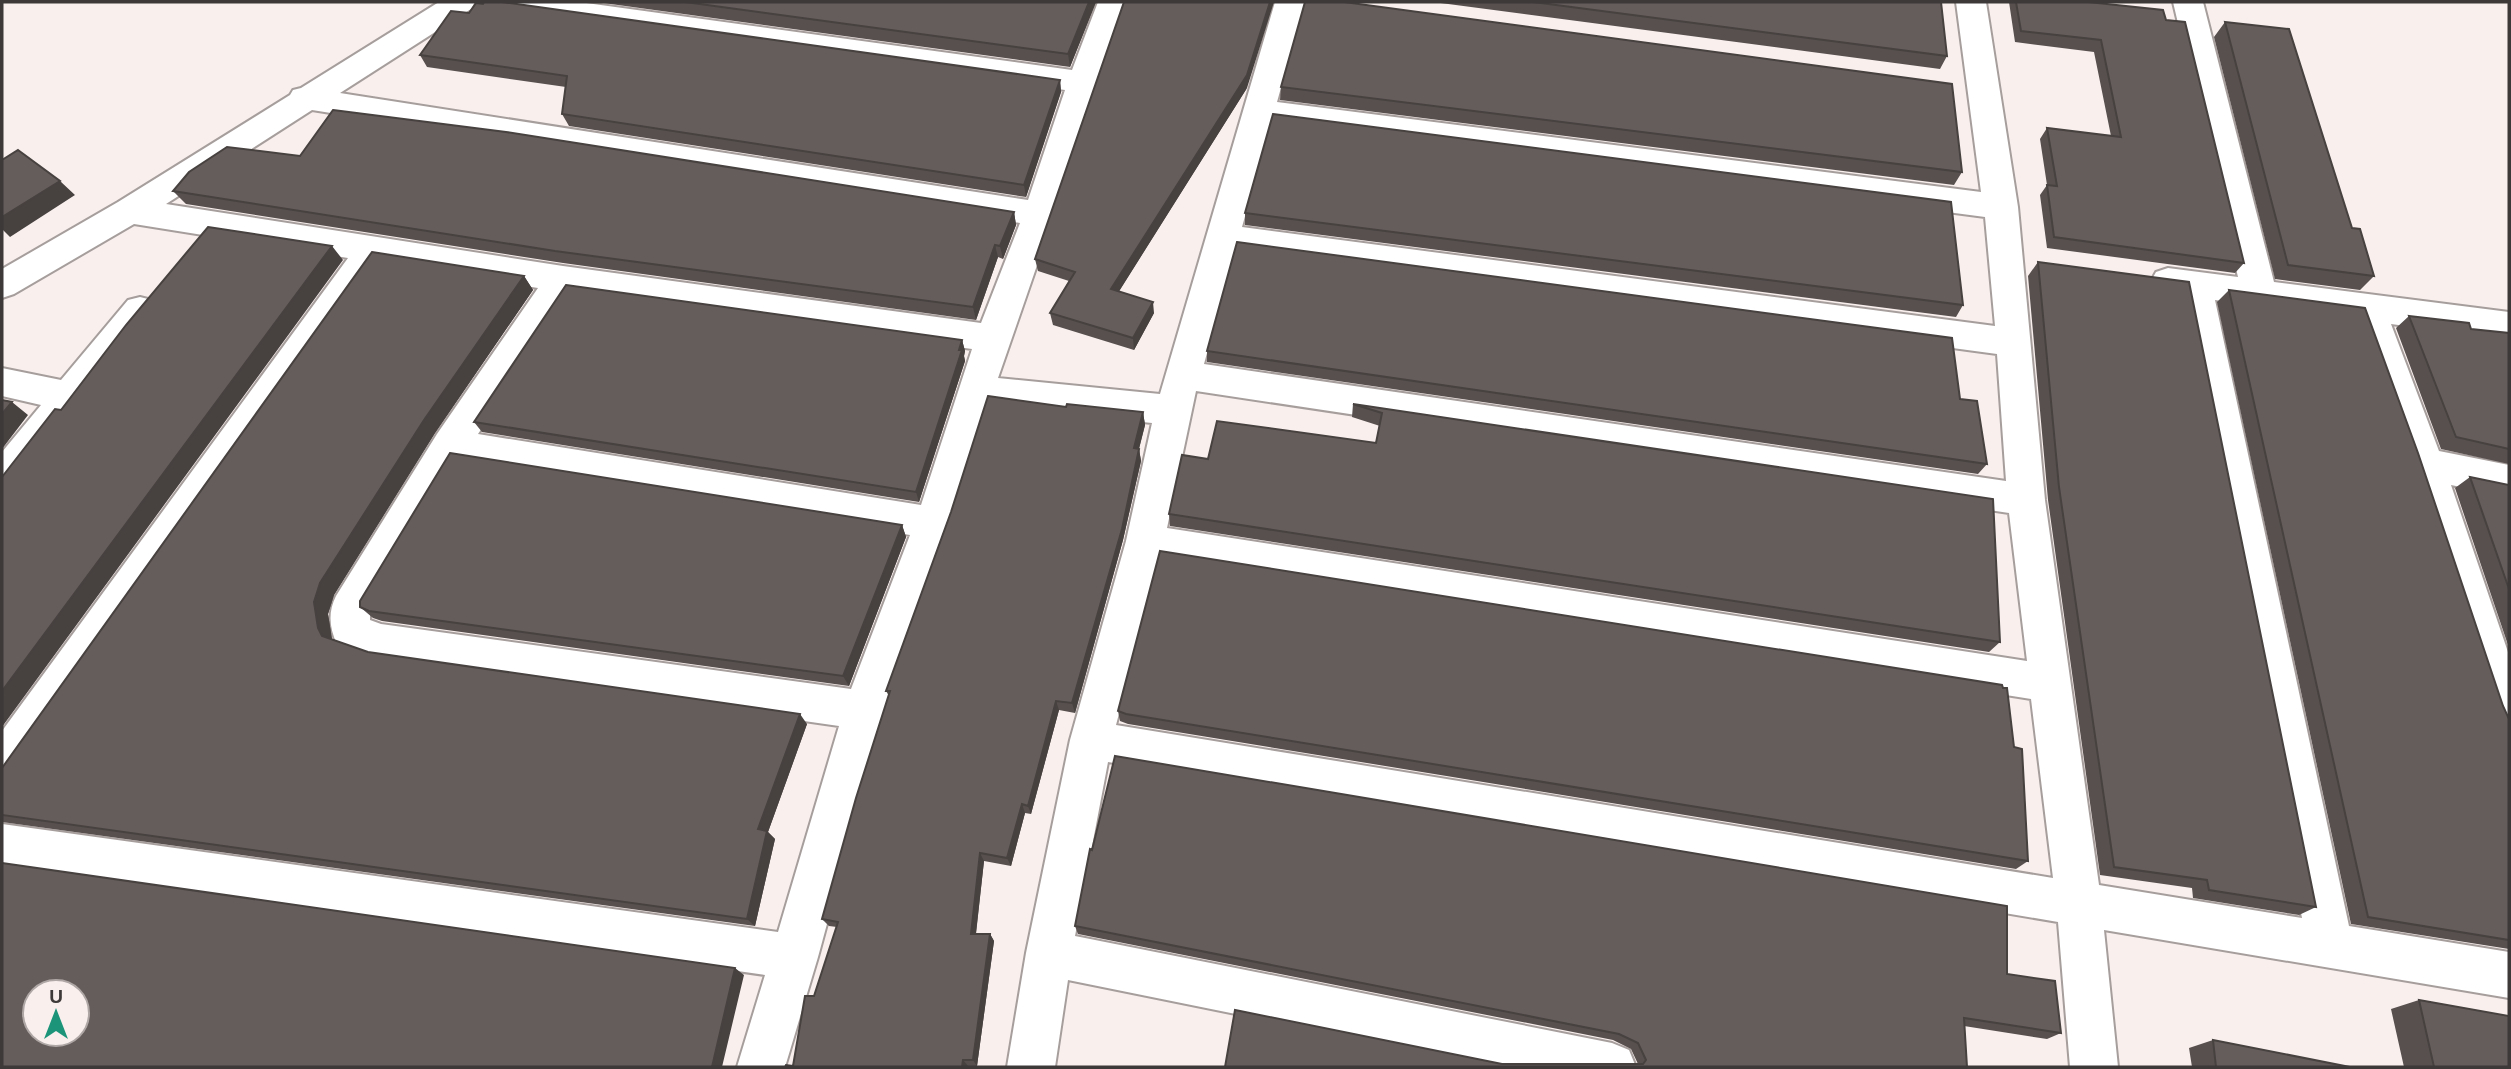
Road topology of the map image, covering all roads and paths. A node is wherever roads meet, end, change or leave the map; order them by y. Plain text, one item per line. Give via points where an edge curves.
1 (460, 2) edge
2 (510, 2) edge
3 (1113, 2) edge
4 (1290, 2) edge
5 (1971, 2) edge
6 (2188, 2) edge
7 (1083, 82) junction
8 (304, 98) junction
9 (1260, 111) junction
10 (2001, 207) junction
11 (130, 211) junction
12 (1040, 214) junction
13 (213, 223) junction
14 (1223, 237) junction
15 (372, 251) junction
16 (187, 254) edge
17 (2140, 277) edge
18 (563, 279) junction
19 (161, 284) edge
20 (2193, 284) junction
21 (2, 285) edge
22 (2259, 292) junction
23 (2367, 306) junction
24 (2509, 326) edge
25 (993, 338) junction
26 (2013, 342) junction
27 (1185, 375) junction
28 (2, 382) edge
29 (975, 390) junction
30 (67, 396) junction
31 (1173, 410) junction
32 (450, 445) junction
33 (2425, 464) junction
34 (2, 479) edge
35 (2509, 481) edge
36 (2026, 500) junction
37 (934, 523) junction
38 (1145, 541) junction
39 (2048, 683) junction
40 (864, 710) junction
41 (2509, 714) edge
42 (1091, 740) junction
43 (2, 765) edge
44 (2, 845) edge
45 (2079, 905) junction
46 (2330, 944) junction
47 (1049, 953) junction
48 (795, 957) junction
49 (2509, 975) edge
50 (761, 1067) edge
51 (1031, 1067) edge
52 (1612, 1067) edge
53 (2094, 1067) edge

1 - 8 street
2 - 7 street
3 - 7 street
4 - 9 street
5 - 10 street via 1970,86
6 - 22 street
7 - 12 street
8 - 11 street
8 - 12 street
9 - 10 street
9 - 14 street
10 - 26 street via 2020,260
11 - 13 street
11 - 21 street
12 - 25 street
13 - 15 street
13 - 16 street
14 - 26 street
14 - 27 street
15 - 18 street
15 - 43 street
17 - 20 street
18 - 25 street
18 - 32 street
19 - 30 street
20 - 22 street
20 - 46 street
22 - 23 street
23 - 24 street
23 - 33 street
25 - 29 street
26 - 36 street
27 - 31 street
27 - 36 street
28 - 30 street
29 - 31 street
29 - 37 street
30 - 34 street
31 - 38 street
32 - 37 street
32 - 40 street via 350,608 351,631 381,642
33 - 35 street
33 - 41 street
36 - 39 street
37 - 40 street
38 - 39 street
38 - 42 street
39 - 45 street
40 - 48 street
42 - 45 street
42 - 47 street
44 - 48 street
45 - 46 street
45 - 53 street
46 - 49 street
47 - 51 street
47 - 52 street
48 - 50 street

